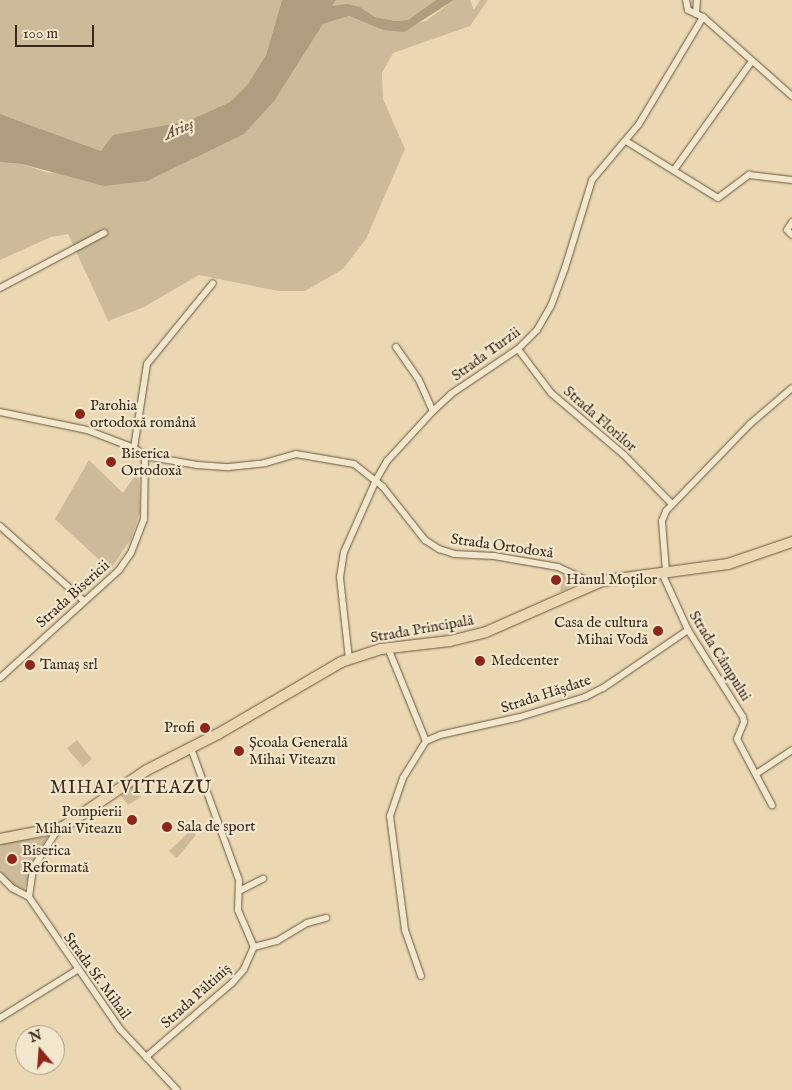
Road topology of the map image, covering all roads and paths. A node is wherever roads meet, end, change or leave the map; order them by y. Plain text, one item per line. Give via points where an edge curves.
1 (686, 0) edge
2 (697, 0) edge
3 (700, 15) junction
4 (752, 60) junction
5 (792, 96) edge
6 (626, 141) junction
7 (674, 170) junction
8 (792, 180) edge
9 (792, 222) edge
10 (104, 233) dead end
11 (792, 235) edge
12 (213, 283) dead end
13 (0, 288) edge
14 (396, 347) dead end
15 (518, 349) junction
16 (792, 388) edge
17 (433, 411) junction
18 (0, 412) edge
19 (134, 448) junction
20 (145, 456) junction
21 (376, 480) junction
22 (671, 503) junction
23 (0, 526) edge
24 (792, 542) edge
25 (663, 571) junction
26 (594, 584) junction
27 (84, 601) junction
28 (688, 630) junction
29 (388, 648) junction
30 (349, 659) junction
31 (0, 678) edge
32 (426, 741) junction
33 (191, 748) junction
34 (792, 750) edge
35 (756, 774) junction
36 (772, 805) dead end
37 (58, 829) junction
38 (0, 839) edge
39 (0, 876) edge
40 (263, 878) dead end
41 (241, 890) junction
42 (29, 897) junction
43 (326, 918) dead end
44 (254, 947) junction
45 (77, 970) junction
46 (421, 976) dead end
47 (0, 1018) edge
48 (146, 1057) junction
49 (177, 1090) edge

1 - 3 street via 688,10
2 - 3 street
3 - 4 street
3 - 6 street, Strada Turzii via 655,100
4 - 5 street
4 - 7 street
6 - 7 street
6 - 15 street, Strada Turzii via 592,180 551,306 537,330
7 - 8 street via 718,198 749,175
9 - 11 street via 787,230
10 - 13 street
12 - 19 street via 151,357 145,373
14 - 17 street via 419,380
15 - 17 street, Strada Turzii via 452,394
15 - 22 street, Strada Florilor via 551,393 624,455
16 - 22 street via 750,424
17 - 21 street, Strada Turzii via 387,461
18 - 19 street, Strada Ortodoxă via 87,430
19 - 20 street, Strada Ortodoxă
20 - 21 street, Strada Ortodoxă via 229,467 265,463 296,454 354,464
20 - 27 street, Strada Bisericii via 146,491 141,533 119,570
21 - 26 street, Strada Ortodoxă via 425,540 439,549 454,554 494,556 558,567
21 - 30 street, Strada Turzii via 344,552 340,577
22 - 25 street via 662,521
23 - 27 street
24 - 25 main road, Strada Principală via 728,564
25 - 26 main road, Strada Principală
25 - 28 street, Strada Câmpului
26 - 29 main road, Strada Principală via 486,632 450,641
27 - 31 street, Strada Bisericii
28 - 32 street, Strada Hășdate via 585,697
28 - 35 street, Strada Câmpului via 743,717 737,739
29 - 30 main road, Strada Principală
29 - 32 street
30 - 33 main road, Strada Principală
32 - 46 street via 403,778 390,816 405,930
33 - 37 main road, Strada Principală via 147,770
33 - 41 street
34 - 35 street
35 - 36 street, Strada Câmpului
37 - 38 main road, Strada Principală
37 - 42 street via 33,868
39 - 42 street, Strada Sf. Mihail via 12,888
40 - 41 street
41 - 44 street via 238,910
42 - 45 street, Strada Sf. Mihail
43 - 44 street via 307,924 278,941
44 - 48 street, Strada Păltiniș via 244,970 232,983
45 - 47 street
45 - 48 street, Strada Sf. Mihail via 120,1029
48 - 49 street, Strada Sf. Mihail

